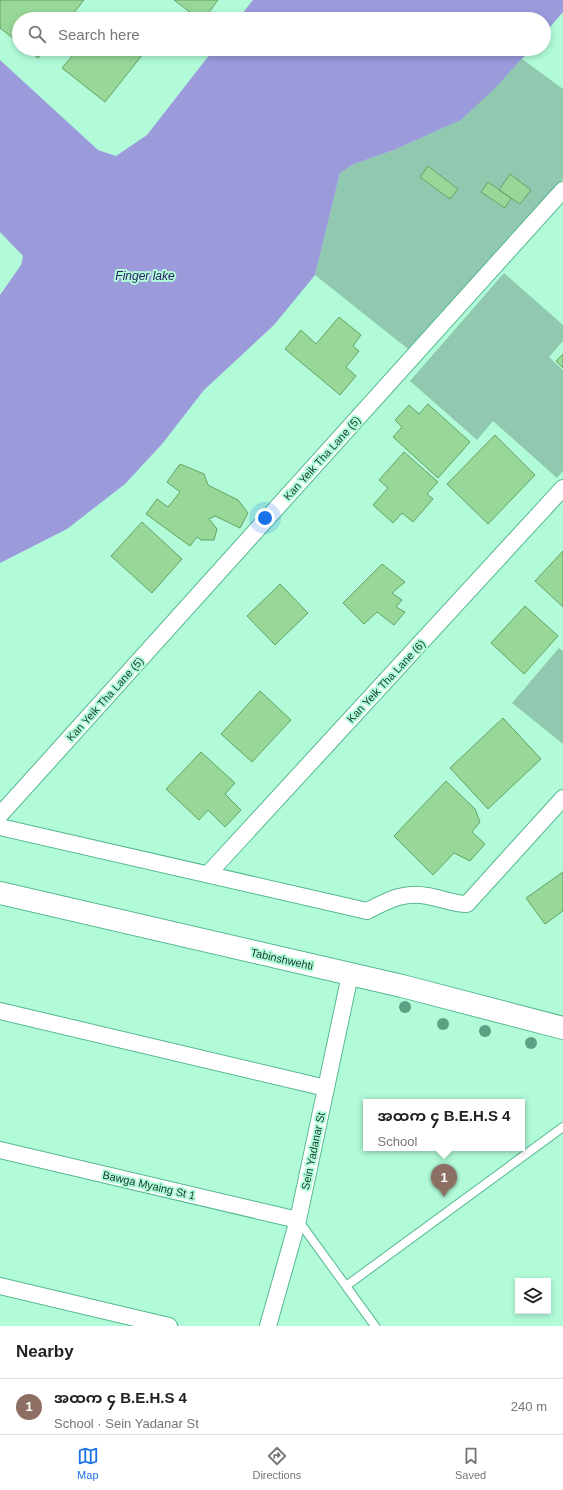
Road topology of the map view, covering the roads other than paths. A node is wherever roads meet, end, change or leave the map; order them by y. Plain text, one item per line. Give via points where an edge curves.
1 (563, 190) edge
2 (563, 488) edge
3 (563, 798) edge
4 (0, 814) edge
5 (0, 827) edge
6 (208, 874) junction
7 (0, 893) edge
8 (350, 975) junction
9 (0, 1011) edge
10 (563, 1028) edge
11 (326, 1088) junction
12 (563, 1127) edge
13 (0, 1150) edge
14 (298, 1220) junction
15 (0, 1286) edge
16 (346, 1286) junction
17 (169, 1326) edge
18 (268, 1326) edge
19 (375, 1326) edge

1 - 4 street, Kan Yeik Tha Lane (5)
2 - 6 street, Kan Yeik Tha Lane (6)
3 - 6 street via 467,904 426,895 406,894 367,910
5 - 6 street
7 - 8 main road, Tabinshwehti
8 - 10 main road, Tabinshwehti
8 - 11 street, Sein Yadanar St
9 - 11 street
11 - 14 street, Sein Yadanar St
12 - 16 lane
13 - 14 street, Bawga Myaing St 1
14 - 16 lane
14 - 18 street, Sein Yadanar St
15 - 17 street
16 - 19 lane

